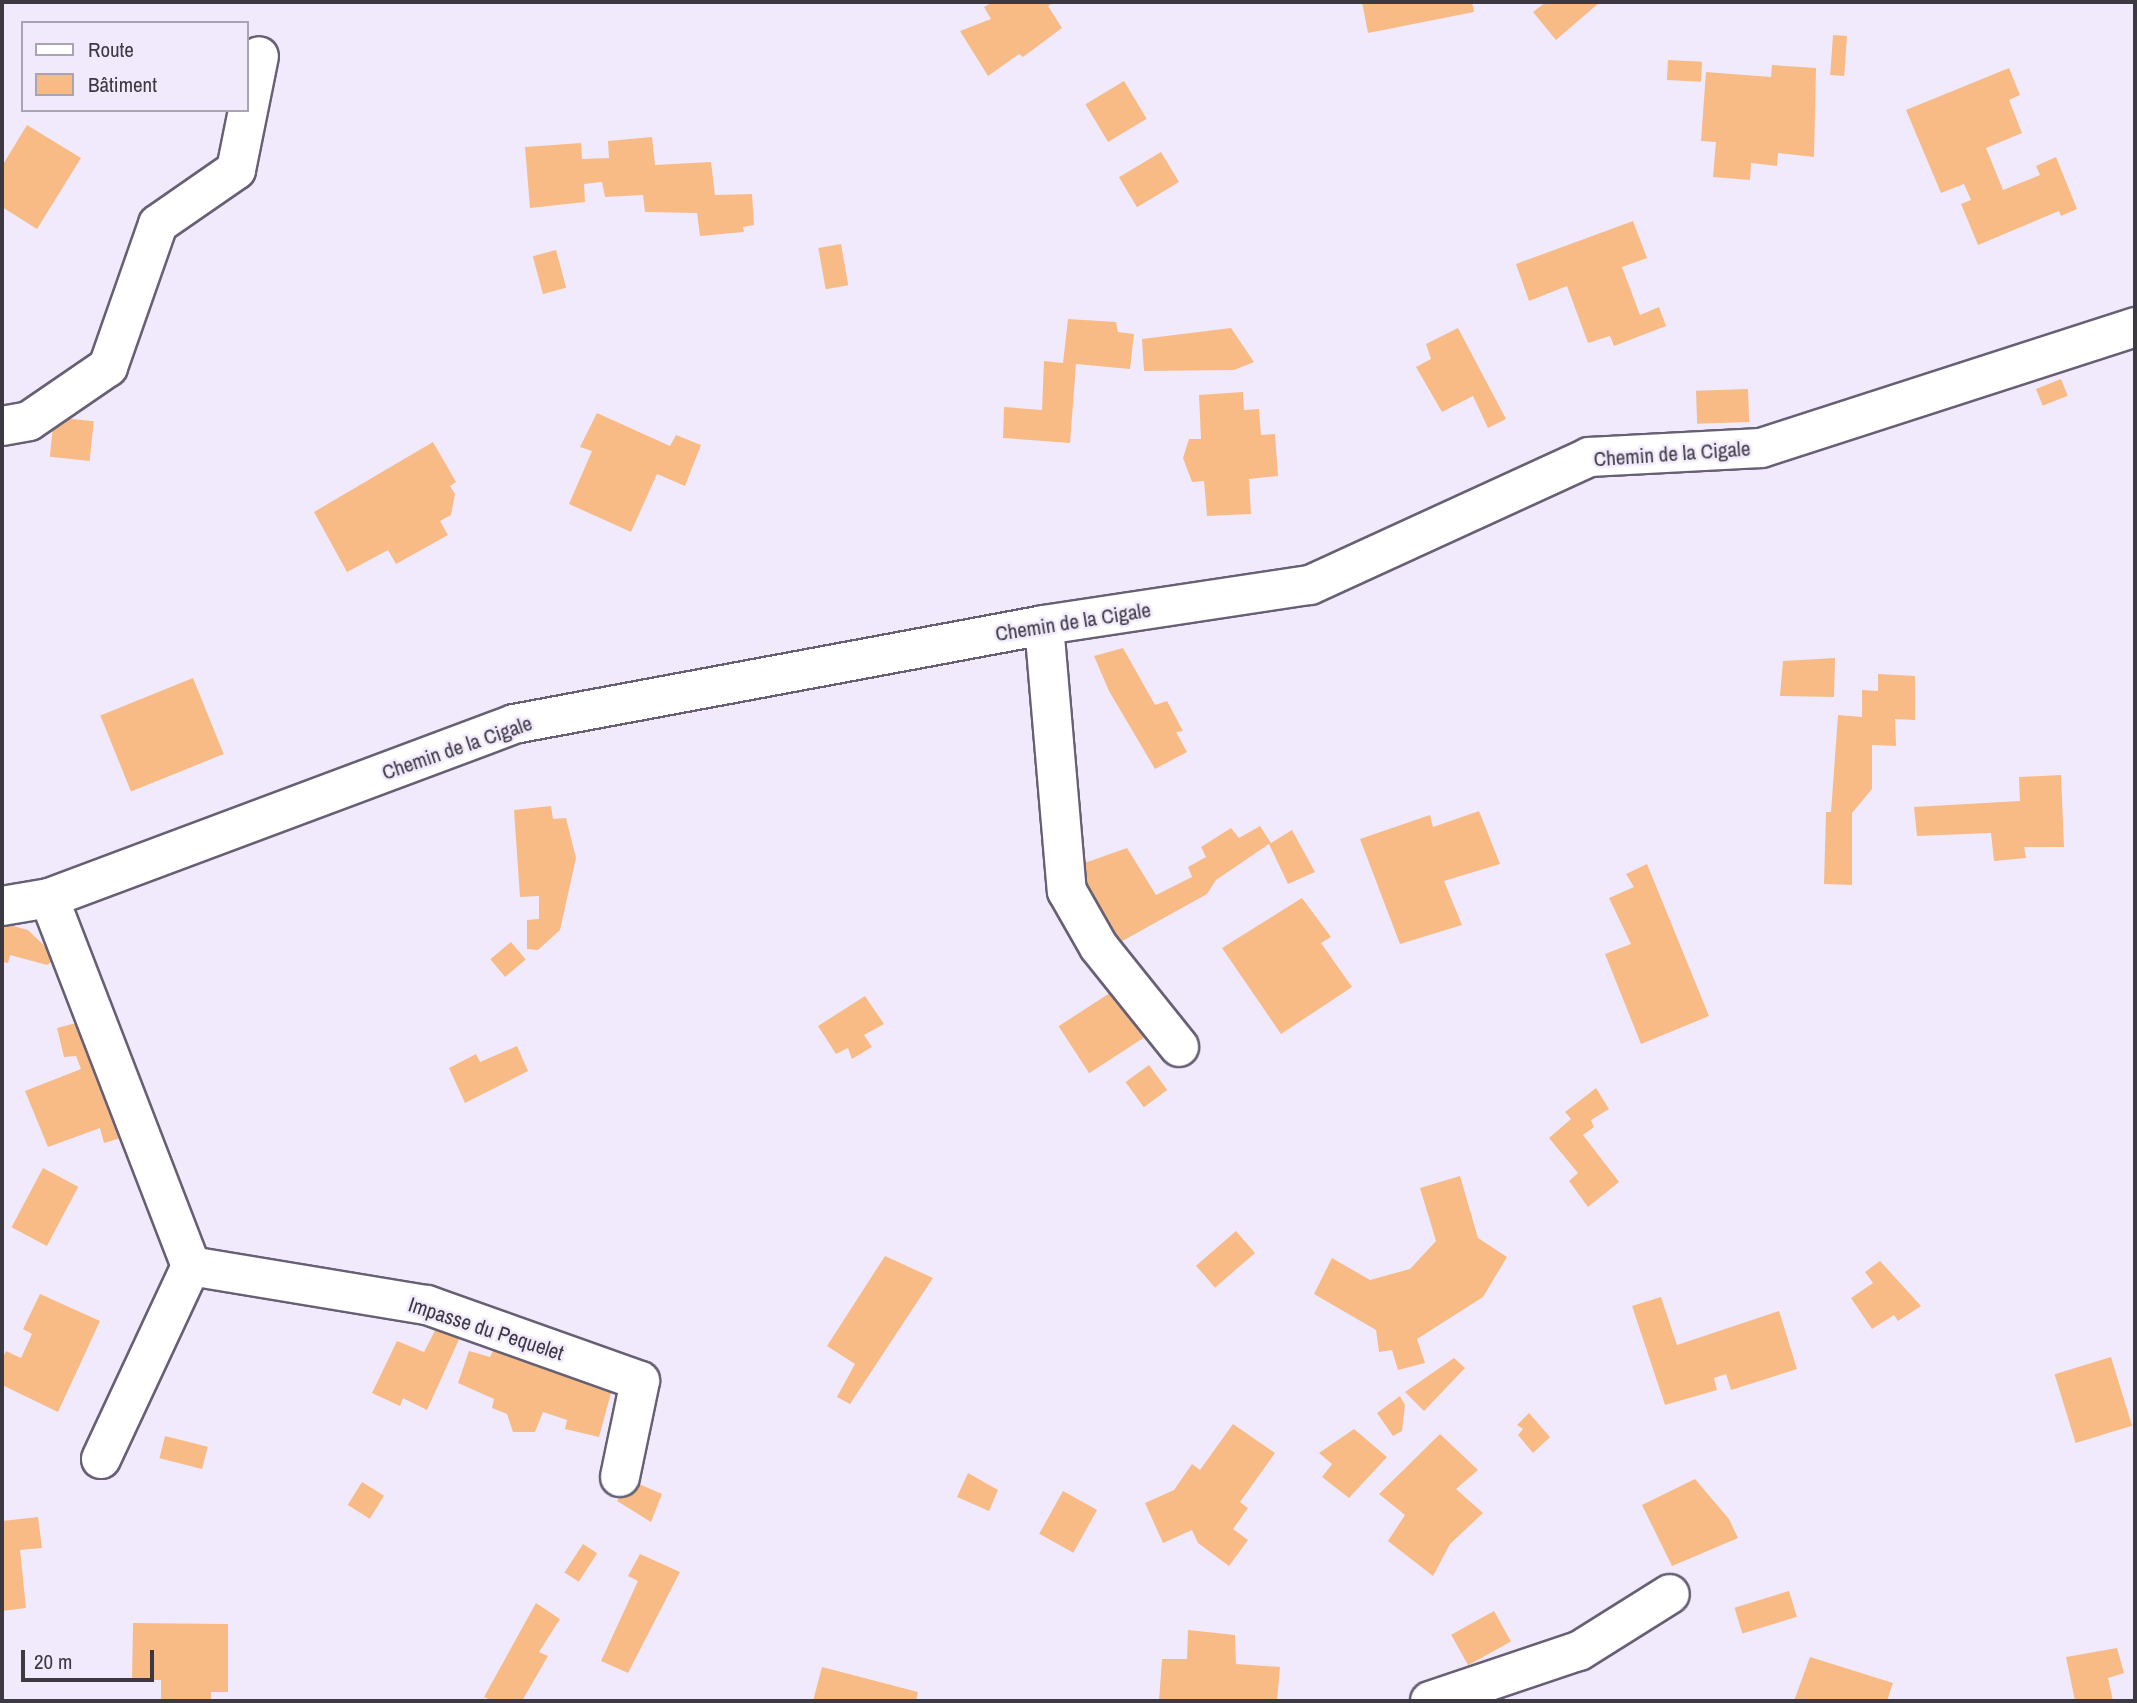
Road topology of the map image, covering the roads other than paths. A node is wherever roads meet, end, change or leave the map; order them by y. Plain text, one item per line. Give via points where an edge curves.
1 (259, 56) dead end
2 (248, 111) edge
3 (248, 112) edge
4 (2135, 327) edge
5 (2, 426) edge
6 (1044, 625) junction
7 (49, 898) junction
8 (2, 906) edge
9 (1179, 1048) dead end
10 (191, 1266) junction
11 (101, 1459) dead end
12 (620, 1477) dead end
13 (1670, 1594) dead end
14 (1430, 1701) edge

1 - 2 street
3 - 5 street via 236,170 158,224 108,368 29,421
4 - 6 street, Chemin de la Cigale via 1760,448 1589,457 1310,585
6 - 7 street, Chemin de la Cigale via 514,724
6 - 9 street via 1066,891 1099,947
7 - 8 street, Chemin de la Cigale
7 - 10 street
10 - 11 street
10 - 12 street, Impasse du Pequelet via 427,1305 640,1381
13 - 14 street via 1579,1651

